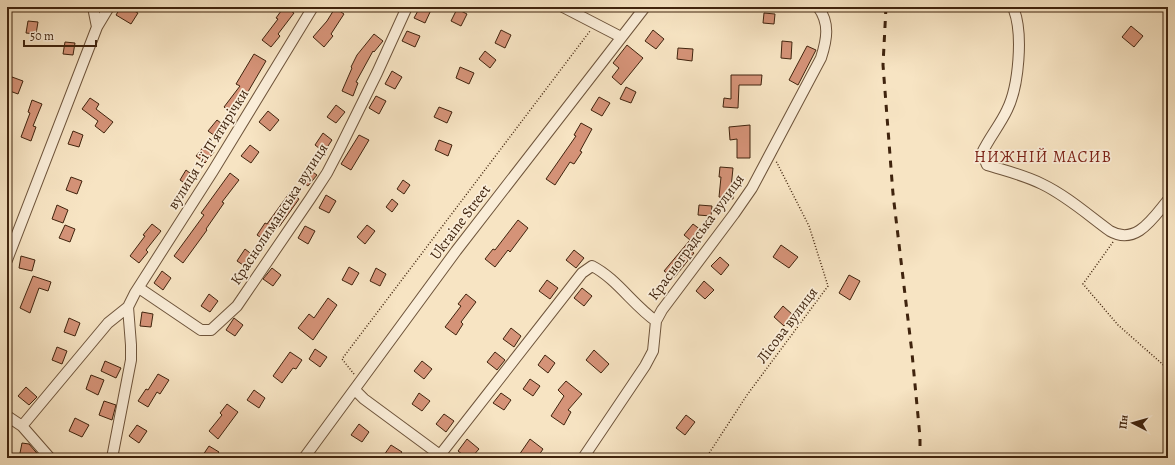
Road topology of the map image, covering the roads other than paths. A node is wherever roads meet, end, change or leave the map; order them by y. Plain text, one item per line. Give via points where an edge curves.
1 (93, 7) edge
2 (109, 7) edge
3 (313, 7) edge
4 (407, 7) edge
5 (564, 7) edge
6 (645, 7) edge
7 (818, 7) edge
8 (1015, 7) edge
9 (97, 27) junction
10 (622, 37) junction
11 (1168, 200) edge
12 (7, 260) edge
13 (139, 288) junction
14 (128, 307) junction
15 (656, 321) junction
16 (355, 390) junction
17 (7, 416) edge
18 (22, 426) junction
19 (442, 456) edge
20 (50, 458) edge
21 (112, 458) edge
22 (304, 458) edge
23 (584, 458) edge

1 - 9 street
2 - 9 street
3 - 13 street, вулиця 1-ї П'ятирічки
4 - 13 street, Краснолиманська вулиця via 327,173 237,306 211,330 201,330
5 - 10 street
6 - 10 street, Ukraine Street
7 - 15 street, Красноградська вулиця via 826,22 825,46 821,58 752,188
8 - 11 street via 1019,62 1017,78 1008,108 982,153 987,165 1020,174 1043,184 1064,196 1118,236 1134,234 1145,226
9 - 12 street
10 - 16 street, Ukraine Street via 456,251
13 - 14 street, вулиця 1-ї П'ятирічки
14 - 18 street via 108,323
14 - 21 street via 131,360
15 - 19 street via 644,313 606,275 592,266 582,273
15 - 23 street, Красноградська вулиця via 652,351 645,366
16 - 19 street
16 - 22 street, Ukraine Street
17 - 18 street
18 - 20 street

